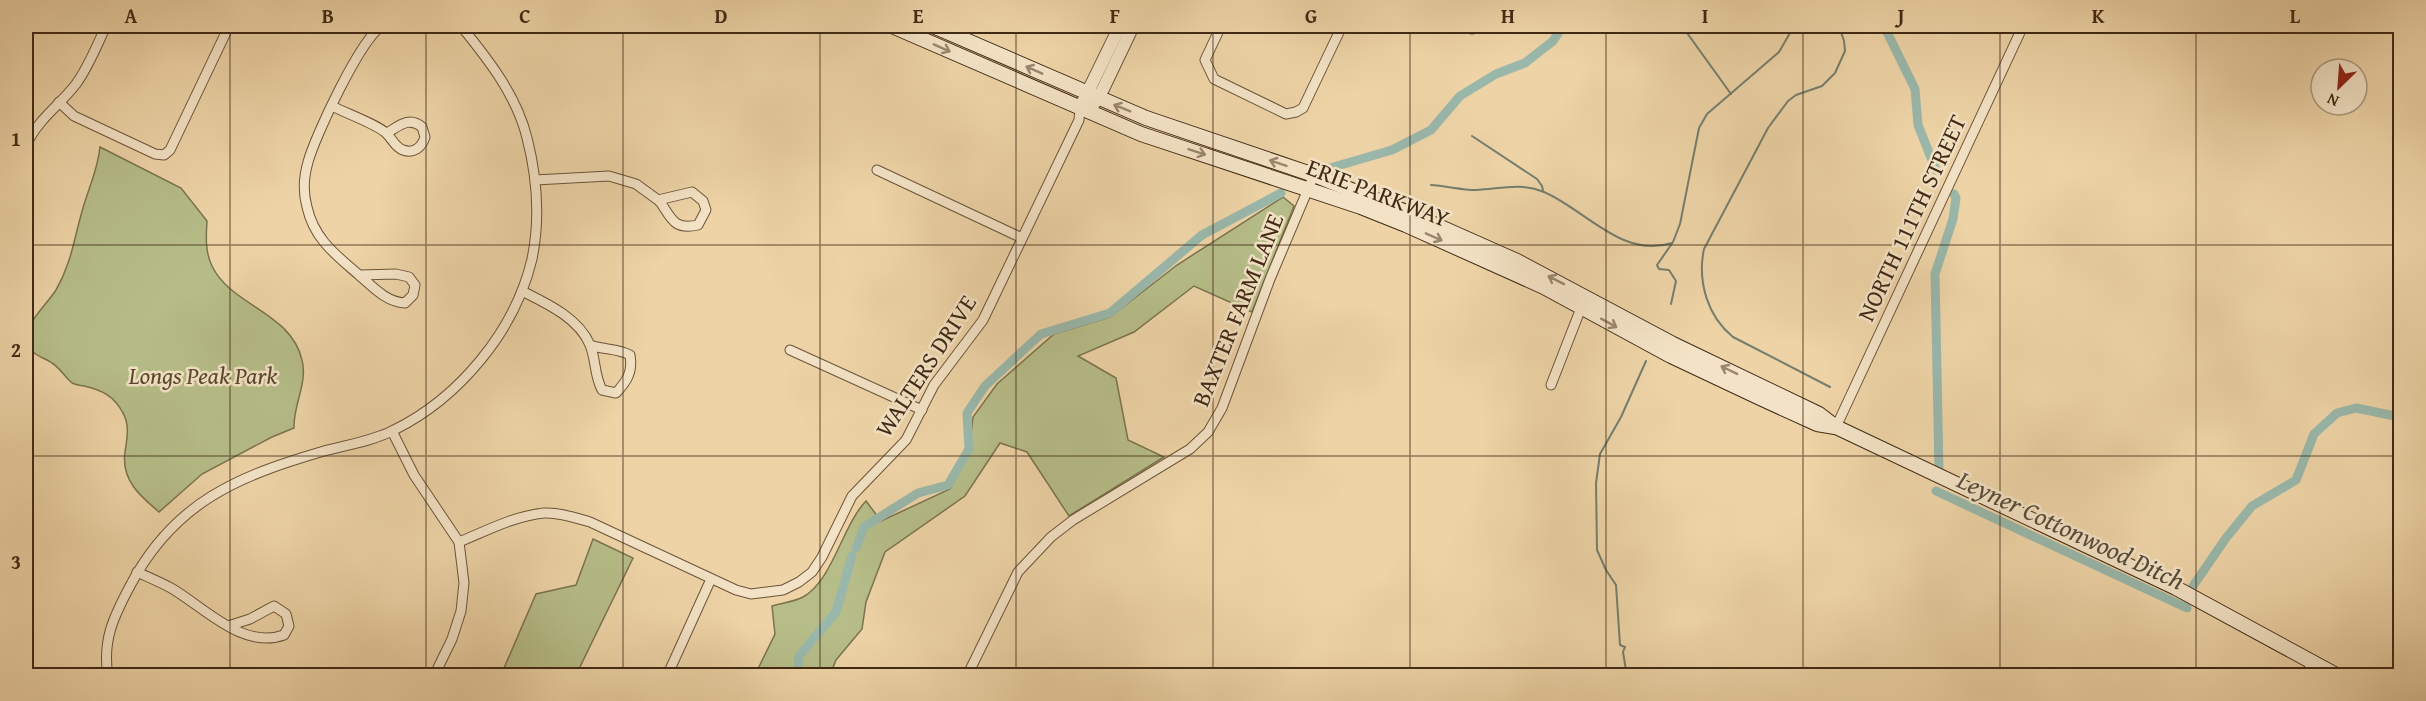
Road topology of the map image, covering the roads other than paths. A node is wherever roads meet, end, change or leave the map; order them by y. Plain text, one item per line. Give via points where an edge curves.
1 (106, 26) edge
2 (229, 26) edge
3 (382, 26) edge
4 (461, 26) edge
5 (892, 26) edge
6 (933, 26) edge
7 (1120, 26) edge
8 (1133, 26) edge
9 (1221, 26) edge
10 (1342, 26) edge
11 (2023, 26) edge
12 (1092, 95) junction
13 (58, 102) junction
14 (332, 106) junction
15 (1083, 113) junction
16 (387, 133) dead end
17 (26, 146) edge
18 (877, 170) dead end
19 (1314, 175) junction
20 (535, 180) junction
21 (1309, 189) junction
22 (658, 200) junction
23 (1022, 238) junction
24 (360, 275) junction
25 (522, 291) junction
26 (1581, 308) junction
27 (590, 345) junction
28 (790, 350) dead end
29 (1551, 384) dead end
30 (922, 410) junction
31 (1836, 427) junction
32 (393, 431) junction
33 (459, 542) junction
34 (137, 572) junction
35 (711, 579) junction
36 (228, 626) junction
37 (2312, 662) junction
38 (108, 675) edge
39 (434, 675) edge
40 (667, 675) edge
41 (967, 675) edge
42 (2306, 675) edge
43 (2338, 675) edge

1 - 13 street via 88,64
2 - 13 street via 170,150 164,155 74,116
3 - 14 street via 365,43
4 - 20 street via 491,63 517,111 527,136
5 -> 15 main road, ERIE PARKWAY
12 -> 6 main road, ERIE PARKWAY
7 - 12 street
8 - 12 street
9 - 10 street via 1205,60 1214,79 1286,114 1303,108
11 - 31 street, NORTH 111TH STREET
12 - 15 street
19 -> 12 main road, ERIE PARKWAY via 1146,118
13 - 17 street
14 - 16 street
14 - 24 street via 309,160 305,177 307,207 327,248
15 -> 21 main road, ERIE PARKWAY
15 - 23 street, WALTERS DRIVE
18 - 23 street
19 - 21 street, BAXTER FARM LANE
31 -> 19 main road, ERIE PARKWAY via 1819,414 1673,344 1517,261
20 - 22 street via 609,176 636,184
20 - 25 street via 536,225 532,259
21 -> 26 main road, ERIE PARKWAY via 1426,234
21 - 41 street, BAXTER FARM LANE via 1270,279 1222,408 1208,432 1191,448 1052,537 1018,572
22 - 22 street via 674,223 685,228 698,225 706,210 703,201 692,192
23 - 30 street, WALTERS DRIVE via 983,320 934,385
24 - 24 street via 409,277 415,285 413,295 405,303 395,302
25 - 27 street via 558,309
25 - 32 street via 481,362 434,405
26 - 29 street
26 -> 31 main road, ERIE PARKWAY via 1671,356 1817,424
27 - 27 street via 602,390 616,393 632,368 630,355 619,349
28 - 30 street
30 - 35 street, WALTERS DRIVE via 906,440 852,496 812,572 783,590 751,594
31 - 37 main road, ERIE PARKWAY via 2176,588
32 - 33 street via 414,475
32 - 34 street via 241,479 197,505 172,526
33 - 35 street, WALTERS DRIVE via 515,519 546,513 568,516 590,522
33 - 39 street via 464,583 461,611
34 - 36 street via 172,588
34 - 38 street via 115,613 106,644
35 - 40 street
36 - 36 street via 272,639 284,634 289,626 286,614 274,606
37 - 42 street
37 - 43 main road, ERIE PARKWAY

